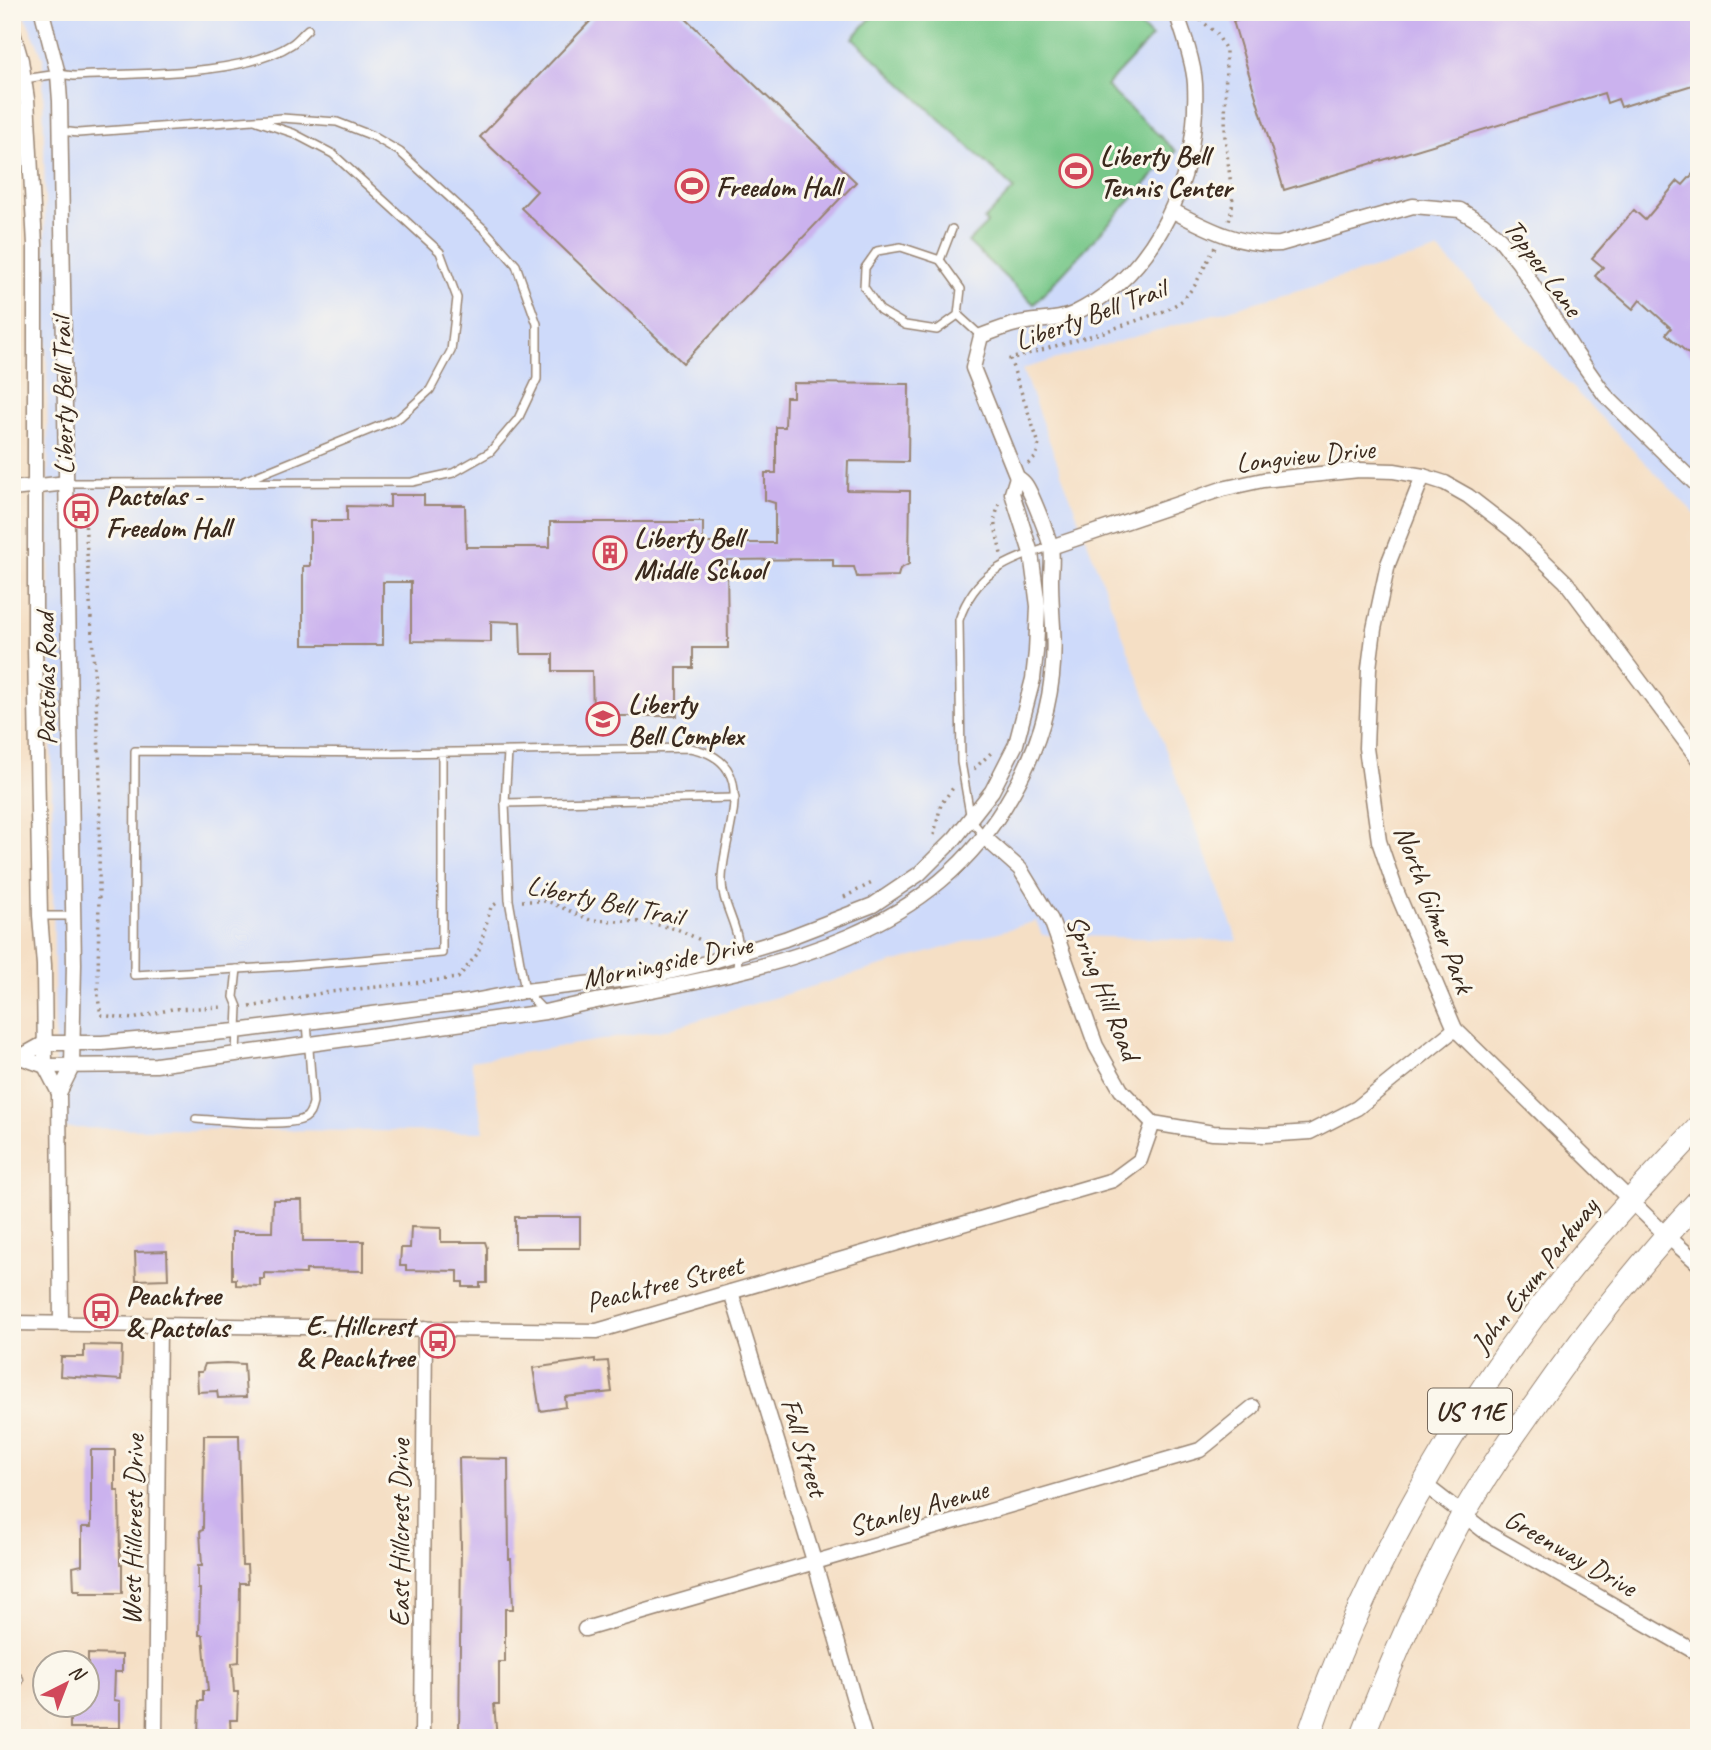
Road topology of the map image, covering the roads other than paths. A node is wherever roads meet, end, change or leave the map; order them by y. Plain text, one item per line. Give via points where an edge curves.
1 (42, 12) edge
2 (1177, 14) edge
3 (12, 29) edge
4 (308, 29) dead end
5 (58, 74) junction
6 (24, 79) junction
7 (254, 120) junction
8 (61, 131) junction
9 (1173, 211) junction
10 (952, 229) dead end
11 (940, 260) junction
12 (958, 315) junction
13 (981, 337) junction
14 (1423, 476) junction
15 (1017, 477) junction
16 (240, 482) junction
17 (67, 483) junction
18 (1699, 487) edge
19 (36, 488) junction
20 (12, 489) edge
21 (1051, 547) junction
22 (1031, 553) junction
23 (508, 752) junction
24 (442, 753) junction
25 (1699, 760) edge
26 (735, 798) junction
27 (505, 803) junction
28 (971, 820) junction
29 (984, 837) junction
30 (40, 916) junction
31 (73, 916) junction
32 (738, 947) junction
33 (237, 969) junction
34 (737, 974) junction
35 (524, 991) junction
36 (545, 1012) junction
37 (307, 1023) junction
38 (1455, 1029) junction
39 (236, 1031) junction
40 (45, 1043) junction
41 (72, 1043) junction
42 (310, 1043) junction
43 (236, 1053) junction
44 (16, 1057) edge
45 (45, 1066) junction
46 (72, 1067) junction
47 (59, 1093) junction
48 (196, 1119) dead end
49 (1153, 1123) junction
50 (1699, 1126) edge
51 (1631, 1199) junction
52 (1699, 1200) edge
53 (1666, 1235) junction
54 (1699, 1264) edge
55 (731, 1292) junction
56 (12, 1323) edge
57 (61, 1324) junction
58 (159, 1324) junction
59 (425, 1328) junction
60 (1253, 1407) dead end
61 (1424, 1484) junction
62 (1463, 1514) junction
63 (815, 1563) junction
64 (585, 1629) dead end
65 (1699, 1654) edge
66 (155, 1738) edge
67 (422, 1738) edge
68 (865, 1738) edge
69 (1308, 1738) edge
70 (1362, 1738) edge

1 - 5 street, Pactolas Road
2 - 9 street via 1195,82 1193,138
3 - 6 street, Pactolas Road
4 - 5 lane via 293,44 260,59 203,70
5 - 6 lane
5 - 8 street, Pactolas Road
6 - 19 street, Pactolas Road via 35,245
7 - 8 lane
7 - 16 lane via 333,154 440,252 457,298 451,351 429,390 400,418
7 - 16 lane via 337,122 400,152 516,265 537,324 537,379 517,419 490,452 453,473 412,482
8 - 17 street, Pactolas Road
9 - 13 street via 1148,253 1107,295 1070,316 1017,323
9 - 18 street, Topper Lane via 1250,244 1280,244 1413,206 1460,210 1500,239 1605,395
10 - 11 lane
11 - 12 lane via 961,289
11 - 12 lane via 901,247 877,251 865,268 864,287 880,310 905,324 937,330
12 - 13 lane
13 - 15 street via 973,368
14 - 21 street, Longview Drive via 1359,470 1263,480 1222,489
14 - 25 street, Longview Drive via 1468,496 1566,582
14 - 38 street, North Gilmer Park via 1388,564 1374,629 1366,748 1379,841
15 - 21 street, Morningside Drive via 1026,484
15 - 22 street, Morningside Drive via 1012,493
16 - 17 lane
17 - 19 street
17 - 31 street, Pactolas Road
19 - 20 street
19 - 30 street, Pactolas Road
21 - 22 lane
21 - 29 street, Morningside Drive via 1055,650 1051,692 1029,762
22 - 28 street, Morningside Drive via 1038,606 1029,698 1016,744
22 - 28 lane via 1006,562 980,582 966,600 959,620 961,762
23 - 24 lane
23 - 26 lane via 706,751 733,778
23 - 27 lane
24 - 33 lane via 442,953
24 - 33 lane via 135,751 135,975
26 - 27 lane
26 - 32 lane via 721,881
27 - 35 lane via 509,900
28 - 29 lane
28 - 32 street, Morningside Drive via 919,874 873,905 823,925
29 - 34 street, Morningside Drive via 931,889 881,922
29 - 49 street, Spring Hill Road via 1020,869 1051,920 1096,1046 1121,1090
30 - 31 lane
30 - 40 street, Pactolas Road
31 - 41 street, Pactolas Road
32 - 34 lane
32 - 35 street, Morningside Drive via 704,964 652,976
33 - 39 lane
34 - 36 street, Morningside Drive
35 - 36 lane
35 - 37 street, Morningside Drive
36 - 42 street, Morningside Drive
37 - 39 street, Morningside Drive
37 - 42 lane
38 - 49 street via 1357,1108 1310,1132 1213,1133
38 - 51 street, North Gilmer Park
39 - 41 street, Morningside Drive
39 - 43 lane
40 - 41 street, Morningside Drive
40 - 44 street, Morningside Drive
40 - 45 street, Pactolas Road
41 - 46 street, Pactolas Road
42 - 43 street, Morningside Drive
42 - 48 lane via 313,1103 303,1119 288,1123
43 - 46 street, Morningside Drive via 156,1065
44 - 45 street, Morningside Drive
45 - 46 street, Morningside Drive
45 - 47 street, Pactolas Road
46 - 47 street, Pactolas Road
47 - 57 street, Pactolas Road
49 - 55 street, Peachtree Street via 1140,1160 1113,1180
50 - 51 main road, John Exum Parkway / US 11E
51 - 53 street, North Gilmer Park
51 - 61 main road, John Exum Parkway / US 11E via 1561,1281 1499,1365
52 - 53 main road, US 11E
53 - 54 street, North Gilmer Park
53 - 62 main road, US 11E via 1548,1385
55 - 59 street, Peachtree Street via 597,1331
55 - 63 street, Fall Street
56 - 57 street, Peachtree Street
57 - 58 street, Peachtree Street
58 - 59 street, Peachtree Street
58 - 66 street, West Hillcrest Drive
59 - 67 street, East Hillcrest Drive
60 - 63 street, Stanley Avenue via 1200,1450
61 - 62 street, Greenway Drive
61 - 69 main road, John Exum Parkway / US 11E via 1339,1656
62 - 65 street, Greenway Drive via 1487,1533
62 - 70 main road, US 11E via 1390,1665
63 - 64 street, Stanley Avenue
63 - 68 street, Fall Street

